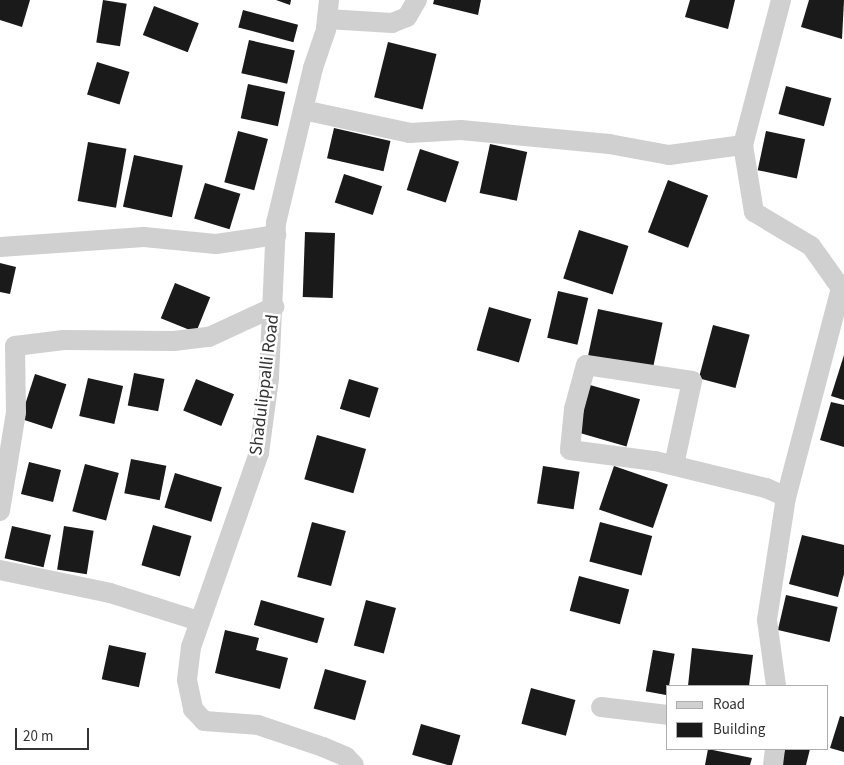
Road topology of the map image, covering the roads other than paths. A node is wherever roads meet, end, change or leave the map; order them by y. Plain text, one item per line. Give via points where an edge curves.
1 (417, 0) edge
2 (780, 0) edge
3 (328, 9) edge
4 (303, 110) junction
5 (743, 144) junction
6 (276, 235) junction
7 (0, 247) edge
8 (274, 307) junction
9 (674, 465) junction
10 (786, 497) junction
11 (0, 511) edge
12 (0, 570) edge
13 (200, 621) junction
14 (776, 685) edge
15 (601, 706) dead end
16 (666, 715) edge
17 (776, 750) edge
18 (354, 765) edge
19 (773, 765) edge

1 - 3 street via 407,17 392,23
2 - 5 street
3 - 4 street, Shadulippalli Road
4 - 5 street via 410,133 471,131 609,144 668,155
4 - 6 street, Shadulippalli Road via 280,204
5 - 10 street via 754,212 811,246 841,288
6 - 7 street via 216,244 144,237
6 - 8 street, Shadulippalli Road
8 - 11 street via 209,337 174,341 64,340 15,346 16,412
8 - 13 street, Shadulippalli Road via 259,453
9 - 9 street via 692,381 586,365 574,409 570,450
9 - 10 street via 766,488
10 - 14 street via 767,620
12 - 13 street via 110,593
13 - 18 street, Shadulippalli Road via 191,647 187,680 193,709 204,721 258,725 330,751
15 - 16 street
17 - 19 street

